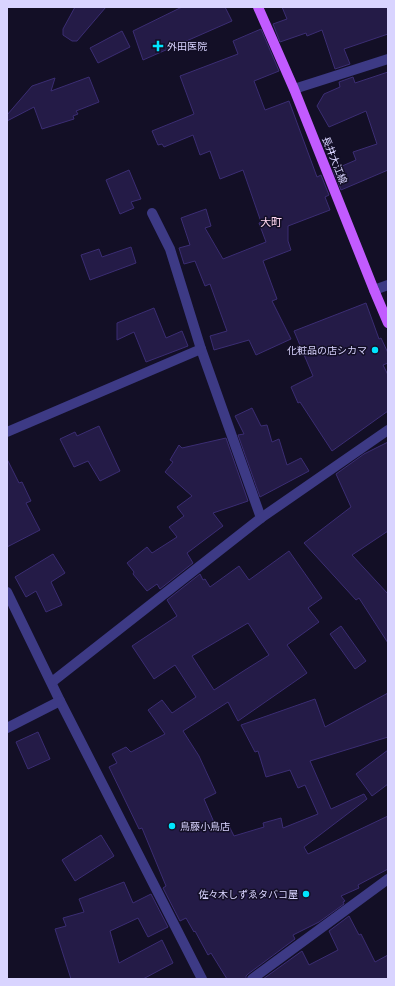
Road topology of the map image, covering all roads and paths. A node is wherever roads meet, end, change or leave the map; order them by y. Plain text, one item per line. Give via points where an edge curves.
1 (258, 7) edge
2 (388, 58) edge
3 (294, 89) junction
4 (152, 213) dead end
5 (388, 284) edge
6 (374, 290) junction
7 (388, 323) edge
8 (201, 349) junction
9 (388, 430) edge
10 (7, 432) edge
11 (261, 518) junction
12 (7, 592) edge
13 (52, 682) junction
14 (60, 701) junction
15 (7, 728) edge
16 (388, 879) edge
17 (202, 979) edge
18 (252, 979) edge

1 - 3 main road, 長井大江線
2 - 3 street
3 - 6 main road, 長井大江線
4 - 8 street via 170,249
5 - 6 street
6 - 7 main road, 長井大江線
8 - 10 street
8 - 11 street
9 - 11 street
11 - 13 street
12 - 13 street
13 - 14 street
14 - 15 street
14 - 17 street
16 - 18 street

